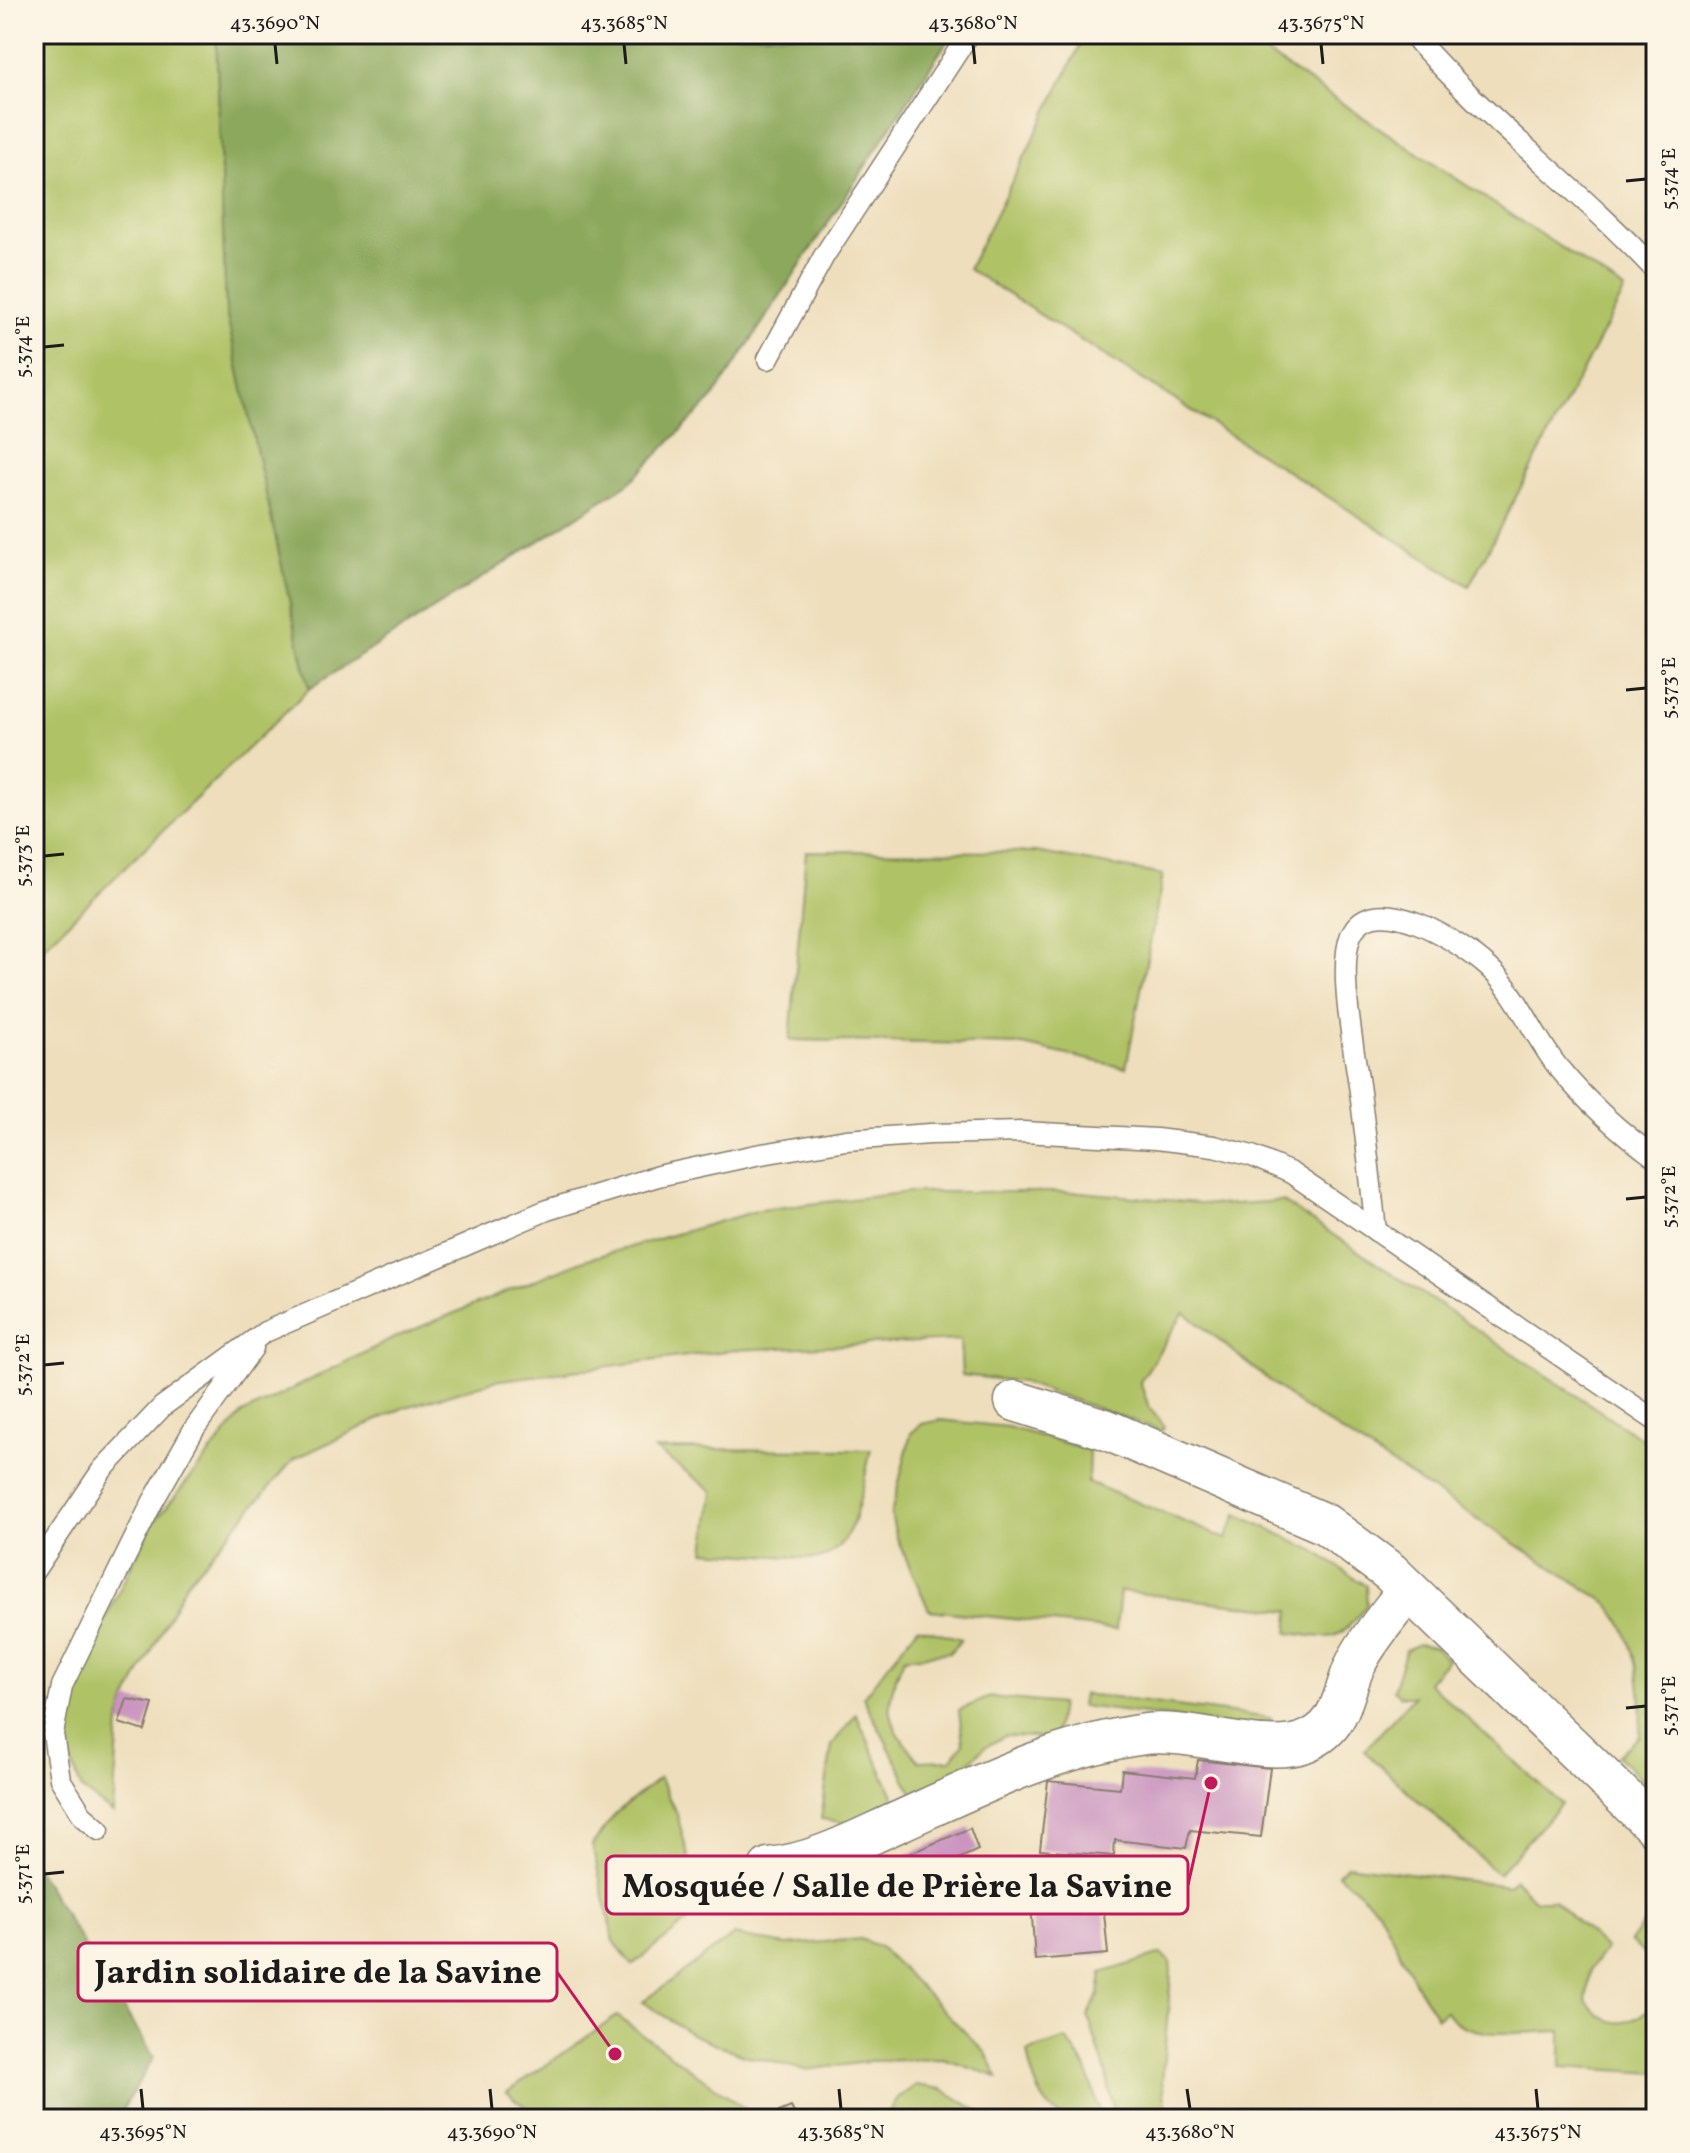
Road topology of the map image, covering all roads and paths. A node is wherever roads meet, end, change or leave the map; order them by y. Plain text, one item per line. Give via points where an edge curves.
1 (969, 34) edge
2 (1412, 34) edge
3 (1656, 271) edge
4 (768, 359) dead end
5 (1656, 1158) edge
6 (1376, 1231) junction
7 (265, 1332) junction
8 (1015, 1401) dead end
9 (1656, 1421) edge
10 (34, 1571) edge
11 (1407, 1591) junction
12 (1656, 1828) edge
13 (99, 1830) dead end
14 (769, 1868) dead end

1 - 4 lane via 824,256
2 - 3 lane via 1449,77
5 - 6 lane via 1558,1067 1490,968 1432,930 1407,918 1383,915 1363,921 1351,933 1347,957
6 - 7 lane via 1291,1173 1214,1146 1023,1132 846,1140 658,1176 547,1210
6 - 9 lane
7 - 10 lane via 163,1406 102,1470
7 - 13 lane via 187,1442 152,1503 62,1686 53,1734 60,1779 83,1816
8 - 11 street via 1105,1429 1325,1524
11 - 12 street
11 - 14 street via 1356,1662 1346,1700 1327,1728 1302,1743 1145,1734 1025,1764 829,1853 799,1865

